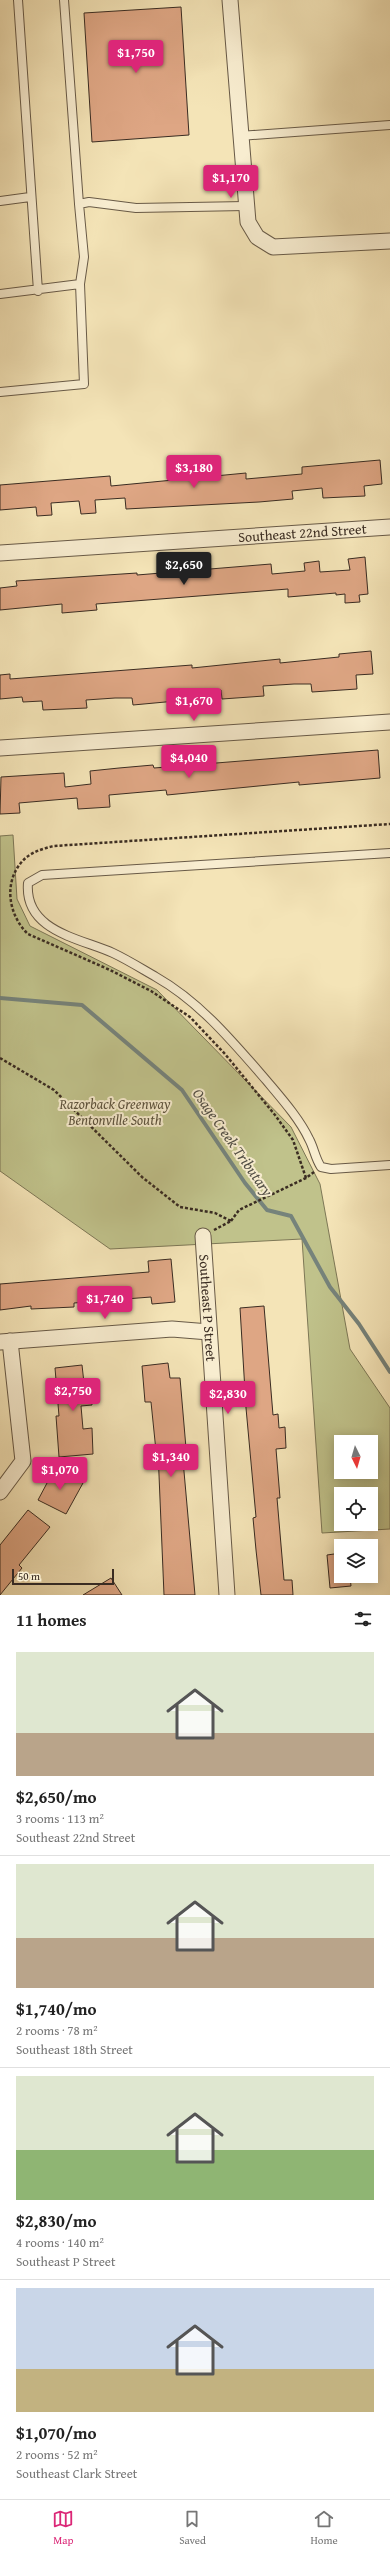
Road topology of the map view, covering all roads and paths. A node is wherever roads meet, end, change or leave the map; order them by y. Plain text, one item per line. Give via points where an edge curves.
1 (18, 0) edge
2 (64, 0) edge
3 (230, 0) edge
4 (390, 125) edge
5 (240, 136) junction
6 (30, 197) junction
7 (0, 201) edge
8 (78, 204) junction
9 (245, 206) junction
10 (390, 241) edge
11 (80, 284) junction
12 (38, 291) junction
13 (0, 294) edge
14 (0, 392) edge
15 (390, 527) edge
16 (0, 553) edge
17 (390, 722) edge
18 (0, 748) edge
19 (390, 824) edge
20 (390, 853) edge
21 (0, 1058) edge
22 (390, 1164) edge
23 (231, 1221) junction
24 (203, 1236) joint
25 (209, 1332) junction
26 (5, 1341) edge
27 (0, 1492) edge
28 (227, 1595) edge

1 - 6 lane
2 - 8 lane
3 - 5 street
4 - 5 lane
5 - 9 street
6 - 7 lane
6 - 12 lane
8 - 9 lane via 89,202 136,208
8 - 11 lane via 84,257
9 - 10 street via 248,222 258,237 273,247
11 - 12 lane
11 - 14 lane via 84,384
12 - 13 lane
15 - 16 street, Southeast 22nd Street
17 - 18 street
19 - 23 path via 54,846 36,851 20,864 12,882 12,909 19,926 28,934 151,991 190,1017 225,1054 293,1140 306,1178 239,1210
20 - 22 lane via 42,875 28,883 26,897 36,916 53,930 114,954 172,986 215,1022 280,1097 310,1140 314,1157 321,1167 331,1169
21 - 23 path via 54,1090 142,1177 180,1207 215,1213
23 - 24 path
24 - 25 street, Southeast P Street
25 - 26 street via 172,1329
25 - 28 street, Southeast P Street
26 - 27 street via 23,1461

